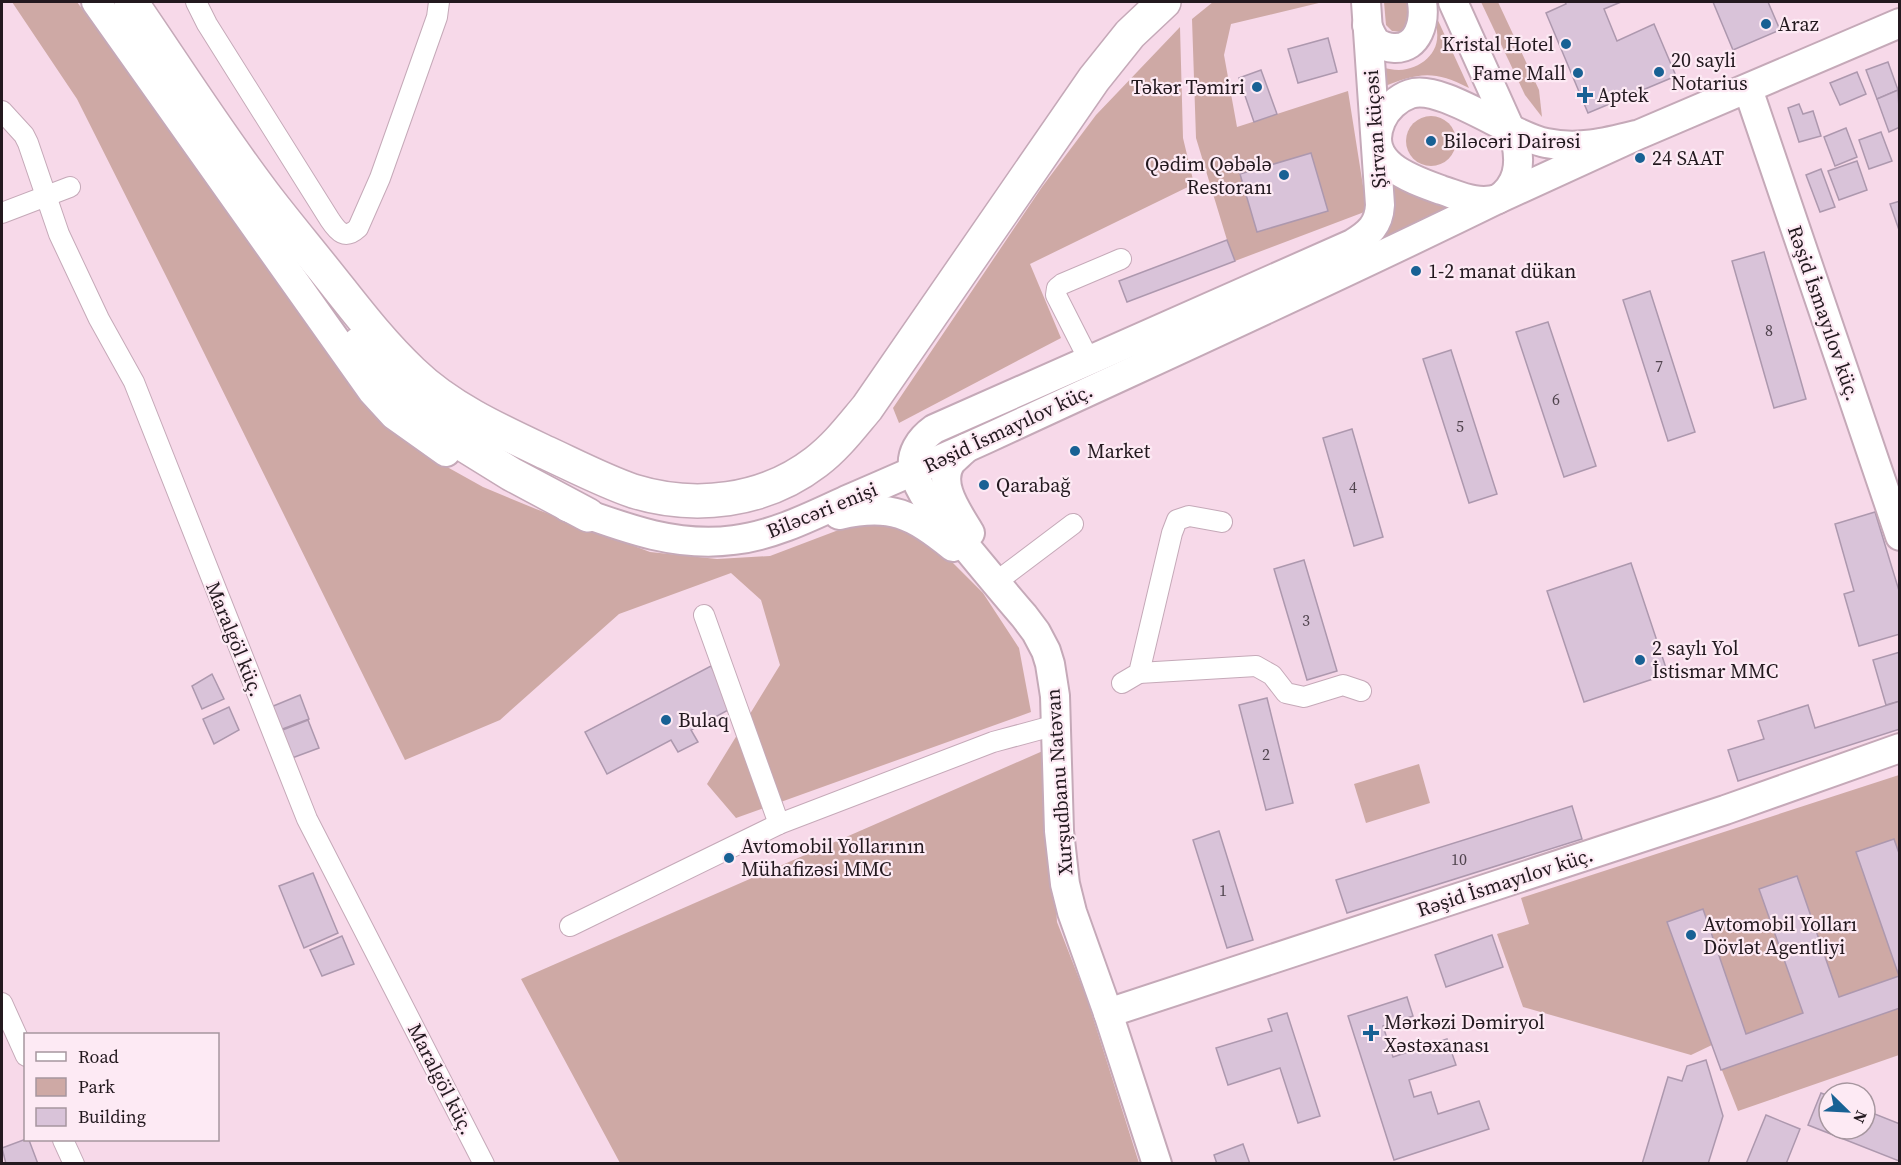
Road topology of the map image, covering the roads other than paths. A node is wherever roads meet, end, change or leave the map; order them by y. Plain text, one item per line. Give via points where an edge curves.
1 (96, 2) edge
2 (131, 2) edge
3 (196, 2) edge
4 (439, 2) edge
5 (1164, 2) edge
6 (1422, 2) edge
7 (1453, 2) edge
8 (1366, 13) edge
9 (1899, 23) edge
10 (1748, 89) junction
11 (2, 113) edge
12 (1511, 131) junction
13 (1640, 134) junction
14 (1376, 139) junction
15 (70, 187) dead end
16 (263, 193) junction
17 (46, 197) junction
18 (1498, 199) junction
19 (2, 213) edge
20 (1352, 244) joint
21 (1121, 259) dead end
22 (1089, 360) junction
23 (968, 447) junction
24 (914, 472) junction
25 (588, 515) junction
26 (1222, 522) dead end
27 (1073, 524) dead end
28 (789, 526) junction
29 (1899, 536) edge
30 (996, 582) junction
31 (704, 615) dead end
32 (1139, 673) junction
33 (1122, 683) dead end
34 (1361, 691) dead end
35 (1056, 725) junction
36 (1899, 748) edge
37 (779, 824) junction
38 (570, 926) dead end
39 (2, 1003) edge
40 (1108, 1013) junction
41 (24, 1052) edge
42 (63, 1141) edge
43 (74, 1164) edge
44 (484, 1164) edge
45 (1157, 1164) edge

1 - 25 main road, Biləcəri enişi via 345,354 394,415 443,451 483,473
2 - 16 highway
3 - 4 street via 330,220 338,232 346,235 358,228 380,178
5 - 16 highway via 1130,34 1094,79 841,440 789,480 728,500 694,502 632,490 494,428 451,403 414,375 383,344
6 - 8 main road via 1420,31 1406,46 1396,48 1376,42
7 - 12 main road
8 - 14 main road, Şirvan küçəsi
9 - 10 main road
10 - 13 main road
10 - 29 main road, Rəşid İsmayılov küç.
11 - 17 street, Maralgöl küç. via 24,135
12 - 13 main road via 1539,142 1574,147
12 - 14 main road via 1459,104 1428,92 1416,92 1399,100 1384,115
12 - 18 main road via 1518,152 1518,170 1512,184
13 - 18 main road, Rəşid İsmayılov küç.
14 - 18 main road via 1390,166 1417,182 1474,201
14 - 20 main road, Şirvan küçəsi via 1380,211 1374,227
15 - 17 street
16 - 25 highway via 363,350 415,410 492,462
17 - 19 street
17 - 44 street, Maralgöl küç. via 99,319 134,382 307,819
18 - 23 main road, Rəşid İsmayılov küç. via 1377,259
20 - 22 main road, Rəşid İsmayılov küç.
21 - 22 street via 1057,288 1056,295
22 - 24 main road, Rəşid İsmayılov küç. via 934,429 916,447
23 - 24 main road, Rəşid İsmayılov küç.
23 - 30 main road via 947,471 948,493
24 - 28 main road, Biləcəri enişi
24 - 30 main road via 940,517
25 - 28 main road, Biləcəri enişi via 673,540 737,540
26 - 32 street via 1189,516 1177,520
27 - 30 street
28 - 30 main road via 864,509 892,511 936,533
30 - 35 main road, Xurşudbanu Natəvan via 1036,632 1046,651
31 - 37 street
32 - 33 street
32 - 34 street via 1256,666 1272,675 1286,693 1304,697 1343,685
35 - 37 street via 993,742
35 - 40 main road, Xurşudbanu Natəvan via 1065,884
36 - 40 main road, Rəşid İsmayılov küç. via 1725,810
37 - 38 street
39 - 41 street
40 - 45 main road, Xurşudbanu Natəvan
42 - 43 street

